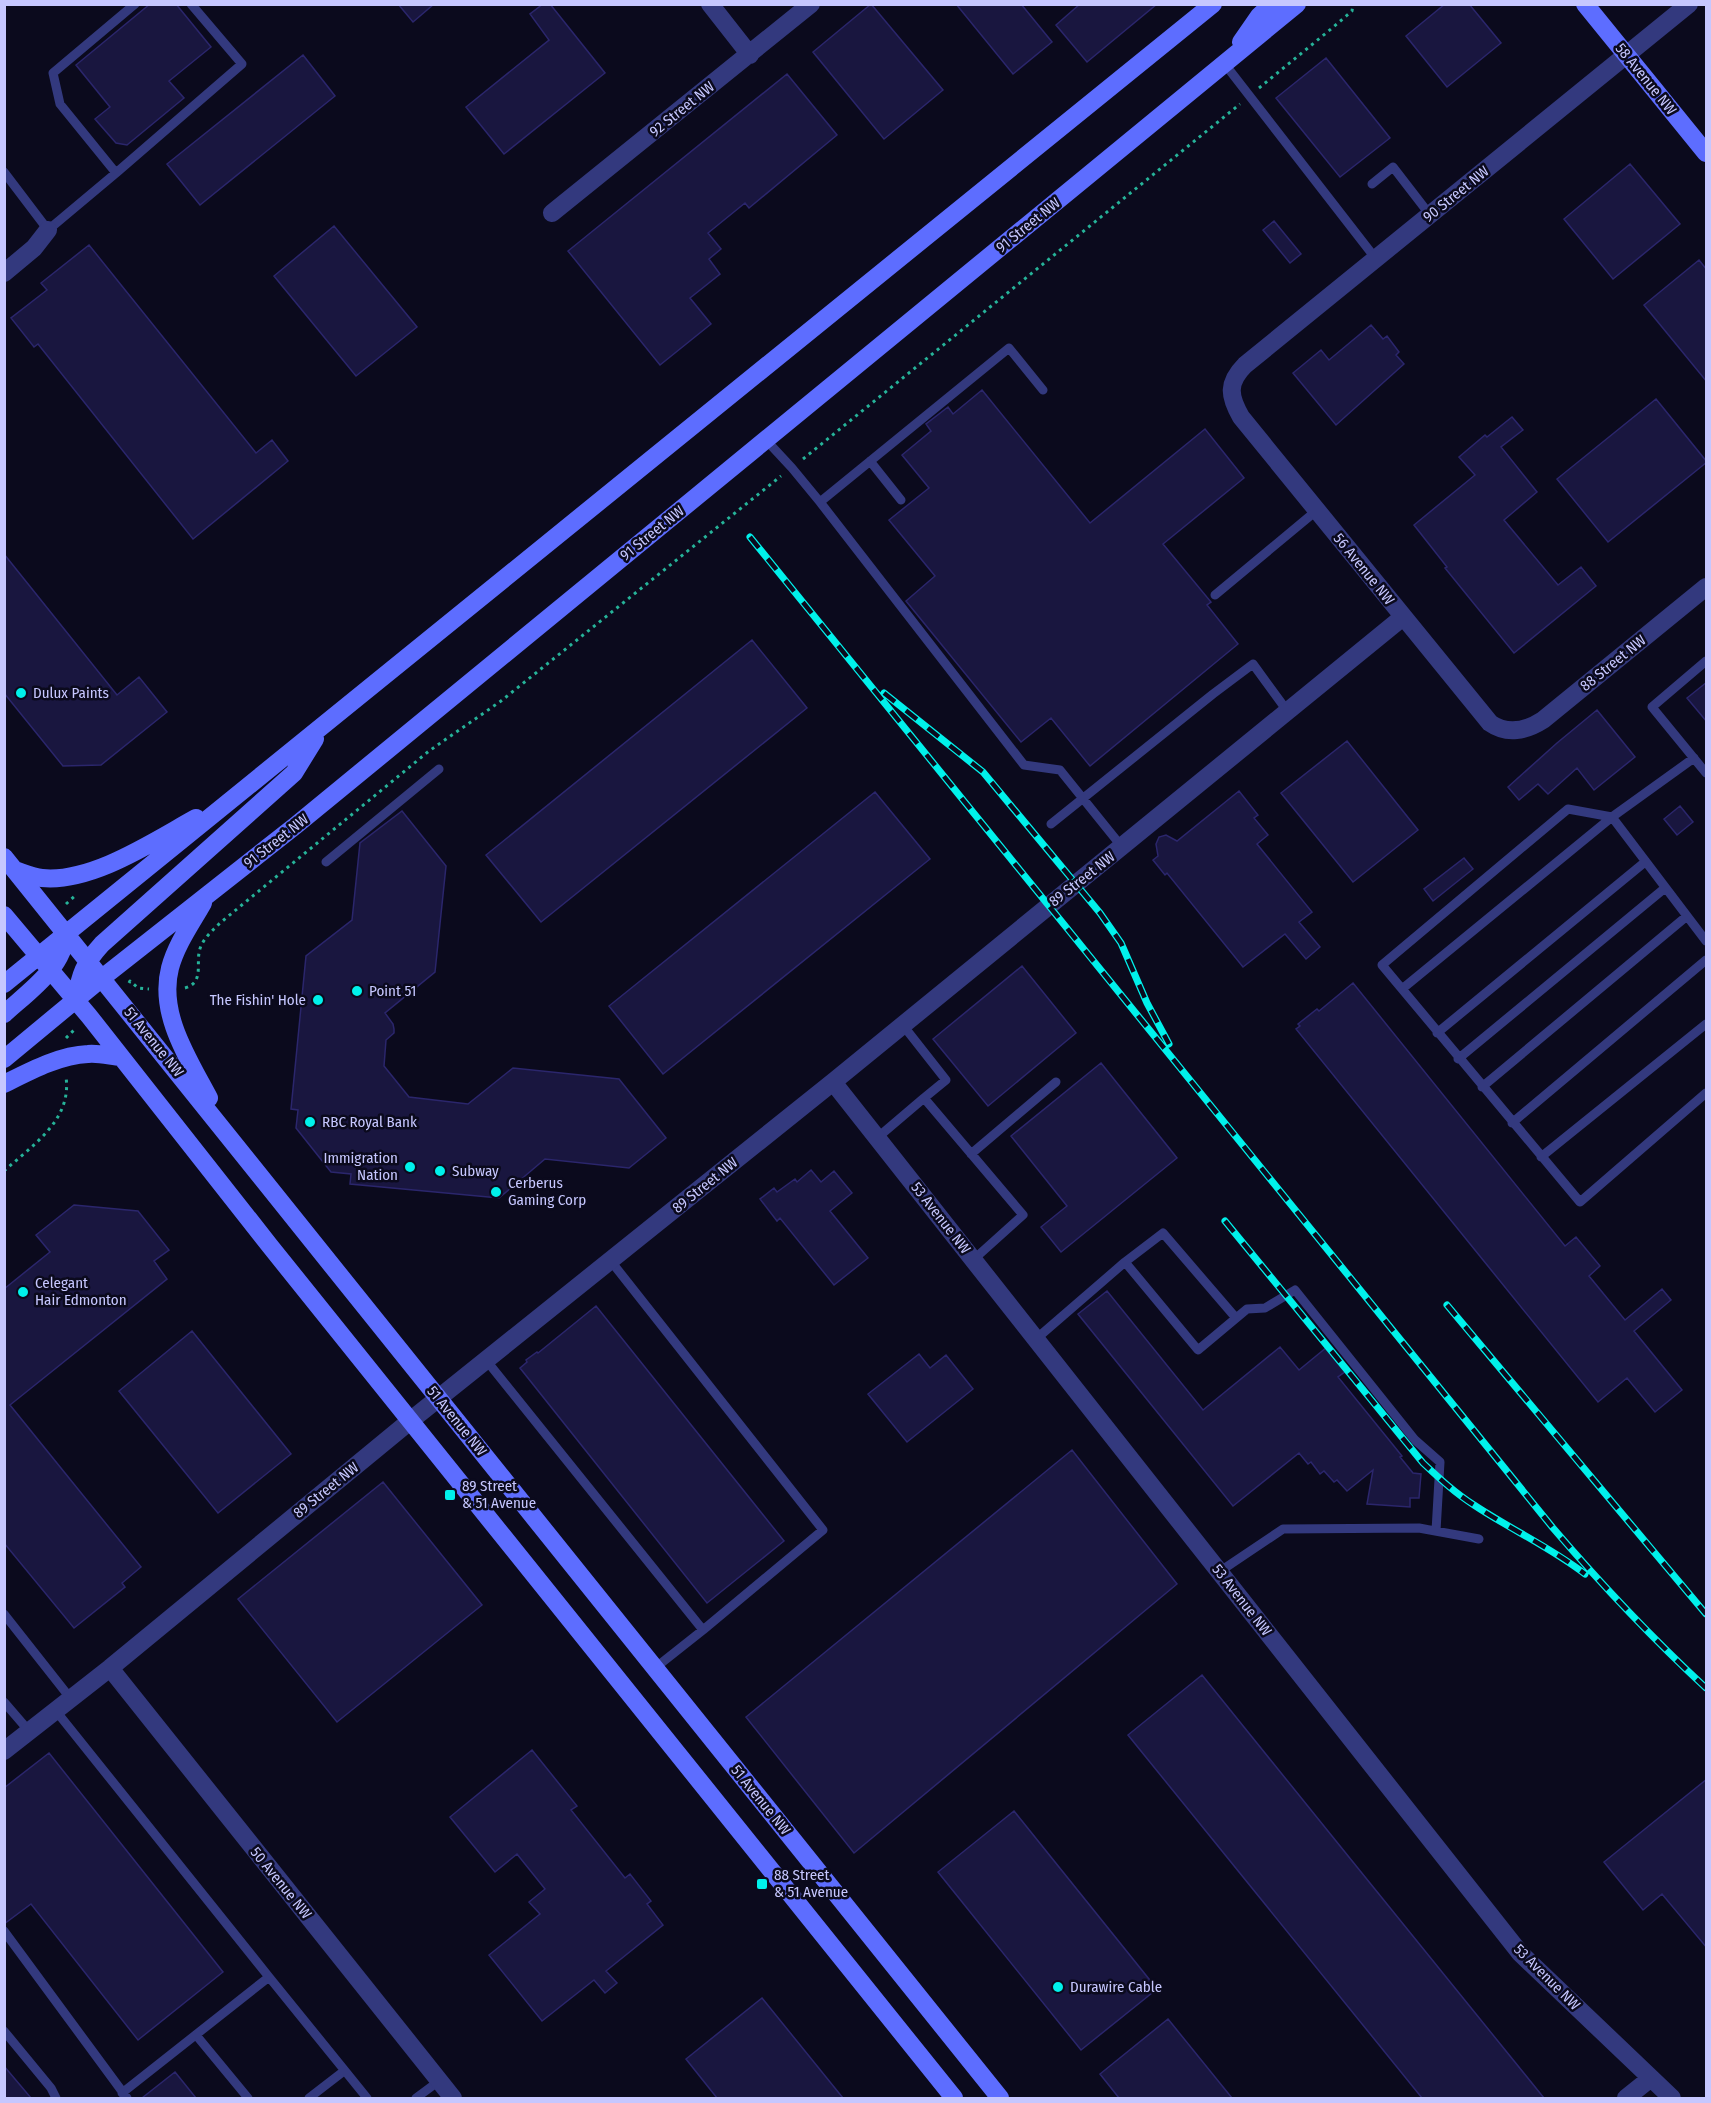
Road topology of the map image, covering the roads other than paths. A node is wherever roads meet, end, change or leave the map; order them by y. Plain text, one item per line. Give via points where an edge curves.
1 (135, 4) edge
2 (191, 4) edge
3 (710, 4) edge
4 (811, 4) edge
5 (1213, 4) edge
6 (1272, 4) edge
7 (1297, 4) edge
8 (1586, 4) edge
9 (1688, 5) edge
10 (750, 55) junction
11 (1627, 55) junction
12 (1227, 61) junction
13 (1707, 153) edge
14 (4, 172) edge
15 (116, 173) junction
16 (1372, 184) dead end
17 (552, 213) dead end
18 (1430, 215) junction
19 (48, 230) junction
20 (1376, 259) junction
21 (4, 273) edge
22 (1232, 389) joint
23 (1043, 390) dead end
24 (766, 440) junction
25 (870, 461) junction
26 (902, 500) dead end
27 (820, 502) junction
28 (1317, 511) junction
29 (1707, 587) edge
30 (1215, 595) dead end
31 (1403, 617) junction
32 (1707, 661) edge
33 (1288, 712) junction
34 (323, 727) junction
35 (1514, 731) joint
36 (1694, 758) junction
37 (439, 770) dead end
38 (1707, 773) edge
39 (243, 792) junction
40 (1082, 798) junction
41 (1612, 817) junction
42 (1051, 824) dead end
43 (1122, 847) junction
44 (326, 862) dead end
45 (1645, 862) junction
46 (10, 864) edge
47 (1665, 888) junction
48 (209, 893) junction
49 (4, 915) edge
50 (1687, 916) junction
51 (66, 933) junction
52 (1707, 941) edge
53 (38, 956) junction
54 (88, 960) junction
55 (1707, 960) edge
56 (49, 971) junction
57 (102, 978) junction
58 (4, 984) edge
59 (1402, 989) junction
60 (75, 1001) junction
61 (4, 1014) edge
62 (902, 1024) junction
63 (1707, 1024) edge
64 (1437, 1033) junction
65 (121, 1057) junction
66 (4, 1059) edge
67 (1458, 1059) junction
68 (833, 1082) junction
69 (1056, 1082) dead end
70 (4, 1084) edge
71 (1482, 1087) junction
72 (1707, 1093) edge
73 (924, 1098) junction
74 (1512, 1123) junction
75 (229, 1136) junction
76 (877, 1138) junction
77 (971, 1154) junction
78 (1541, 1157) junction
79 (610, 1260) junction
80 (973, 1260) junction
81 (1125, 1262) junction
82 (1236, 1318) junction
83 (1036, 1339) junction
84 (486, 1360) junction
85 (439, 1398) junction
86 (410, 1420) junction
87 (1436, 1532) junction
88 (1479, 1539) dead end
89 (1220, 1572) junction
90 (4, 1614) edge
91 (703, 1630) junction
92 (110, 1668) junction
93 (655, 1668) junction
94 (71, 1699) junction
95 (4, 1702) edge
96 (56, 1712) junction
97 (29, 1731) junction
98 (4, 1751) edge
99 (4, 1930) edge
100 (269, 1977) junction
101 (4, 2031) edge
102 (196, 2035) junction
103 (345, 2071) junction
104 (1651, 2078) junction
105 (439, 2081) junction
106 (124, 2096) edge
107 (56, 2098) edge
108 (248, 2098) edge
109 (309, 2098) edge
110 (367, 2098) edge
111 (416, 2098) edge
112 (453, 2098) edge
113 (954, 2098) edge
114 (1000, 2098) edge
115 (1626, 2098) edge
116 (1672, 2098) edge

1 - 15 lane via 53,73 60,104
2 - 15 lane via 242,64
3 - 10 street
4 - 10 street, 92 Street NW
5 - 34 main road
6 - 12 main road
7 - 12 main road, 91 Street NW
8 - 11 main road, 58 Avenue NW
9 - 11 street, 90 Street NW
10 - 17 street, 92 Street NW
11 - 13 main road, 58 Avenue NW
11 - 18 street, 90 Street NW
12 - 20 lane
12 - 24 main road, 91 Street NW
14 - 19 lane
15 - 19 lane
16 - 18 lane via 1393,167
18 - 20 street, 90 Street NW
19 - 21 street via 34,248
20 - 22 street, 90 Street NW via 1245,365 1234,379
22 - 28 street, 56 Avenue NW via 1231,397 1241,417
23 - 25 lane via 1009,348
24 - 27 lane
24 - 48 main road, 91 Street NW
25 - 26 lane
25 - 27 lane
27 - 40 lane via 1024,765 1060,770
28 - 30 lane
28 - 31 street, 56 Avenue NW
29 - 35 street, 88 Street NW via 1543,720
31 - 33 street, 89 Street NW
31 - 35 street, 56 Avenue NW via 1490,723
32 - 36 lane via 1652,706
33 - 40 lane via 1253,664
33 - 43 street, 89 Street NW
34 - 39 main road
34 - 54 main road via 294,773
36 - 38 lane
36 - 41 lane
37 - 44 lane
39 - 46 main road via 129,855 70,876 40,878
39 - 51 main road
40 - 42 lane
40 - 43 lane
41 - 45 lane
41 - 59 lane
41 - 59 lane via 1568,809 1382,965
43 - 62 street, 89 Street NW
45 - 47 lane
45 - 64 lane
46 - 51 main road, 51 Avenue NW
47 - 50 lane
47 - 67 lane
48 - 57 main road, 91 Street NW
48 - 75 main road via 178,946 168,983 169,1005 184,1052
49 - 53 main road
50 - 52 lane
50 - 71 lane
51 - 53 main road
51 - 54 main road, 51 Avenue NW
51 - 56 main road via 65,946
53 - 56 main road
53 - 58 main road
54 - 57 main road, 51 Avenue NW
54 - 60 main road
55 - 74 lane
56 - 60 main road
56 - 61 main road
57 - 60 main road, 91 Street NW
57 - 75 main road, 51 Avenue NW
59 - 64 lane
60 - 65 main road
60 - 66 main road, 91 Street NW
62 - 68 street, 89 Street NW
62 - 73 lane via 946,1080
63 - 78 lane
64 - 67 lane
65 - 70 main road via 81,1055
65 - 86 main road
67 - 71 lane
68 - 76 street, 53 Avenue NW
68 - 79 street, 89 Street NW
69 - 77 lane
71 - 74 lane
72 - 78 lane via 1580,1202
73 - 76 lane
73 - 77 lane
74 - 78 lane
75 - 85 main road, 51 Avenue NW
76 - 80 street, 53 Avenue NW
77 - 80 lane via 1023,1215
79 - 84 street, 89 Street NW
79 - 91 lane via 823,1530
80 - 83 street, 53 Avenue NW
81 - 82 lane via 1163,1233
81 - 82 lane via 1198,1350
81 - 83 lane
82 - 87 lane via 1247,1309 1265,1308 1295,1290 1415,1440 1440,1462
83 - 89 street, 53 Avenue NW
84 - 85 street, 89 Street NW
84 - 91 lane
85 - 86 street, 89 Street NW
85 - 93 main road, 51 Avenue NW
86 - 92 street, 89 Street NW
86 - 113 main road
87 - 88 lane
87 - 89 lane via 1419,1528 1283,1528
89 - 104 street, 53 Avenue NW via 1520,1953
90 - 94 lane
91 - 93 lane
92 - 94 street, 89 Street NW
92 - 105 street, 50 Avenue NW
93 - 114 main road, 51 Avenue NW
94 - 96 street, 89 Street NW
95 - 97 lane
96 - 97 street, 89 Street NW
96 - 100 lane
97 - 98 street, 89 Street NW
99 - 106 lane
100 - 102 lane
100 - 103 lane
101 - 107 lane
102 - 106 lane
102 - 108 lane
103 - 109 lane
103 - 110 lane
104 - 115 street
104 - 116 street, 53 Avenue NW
105 - 111 lane
105 - 112 street, 50 Avenue NW

